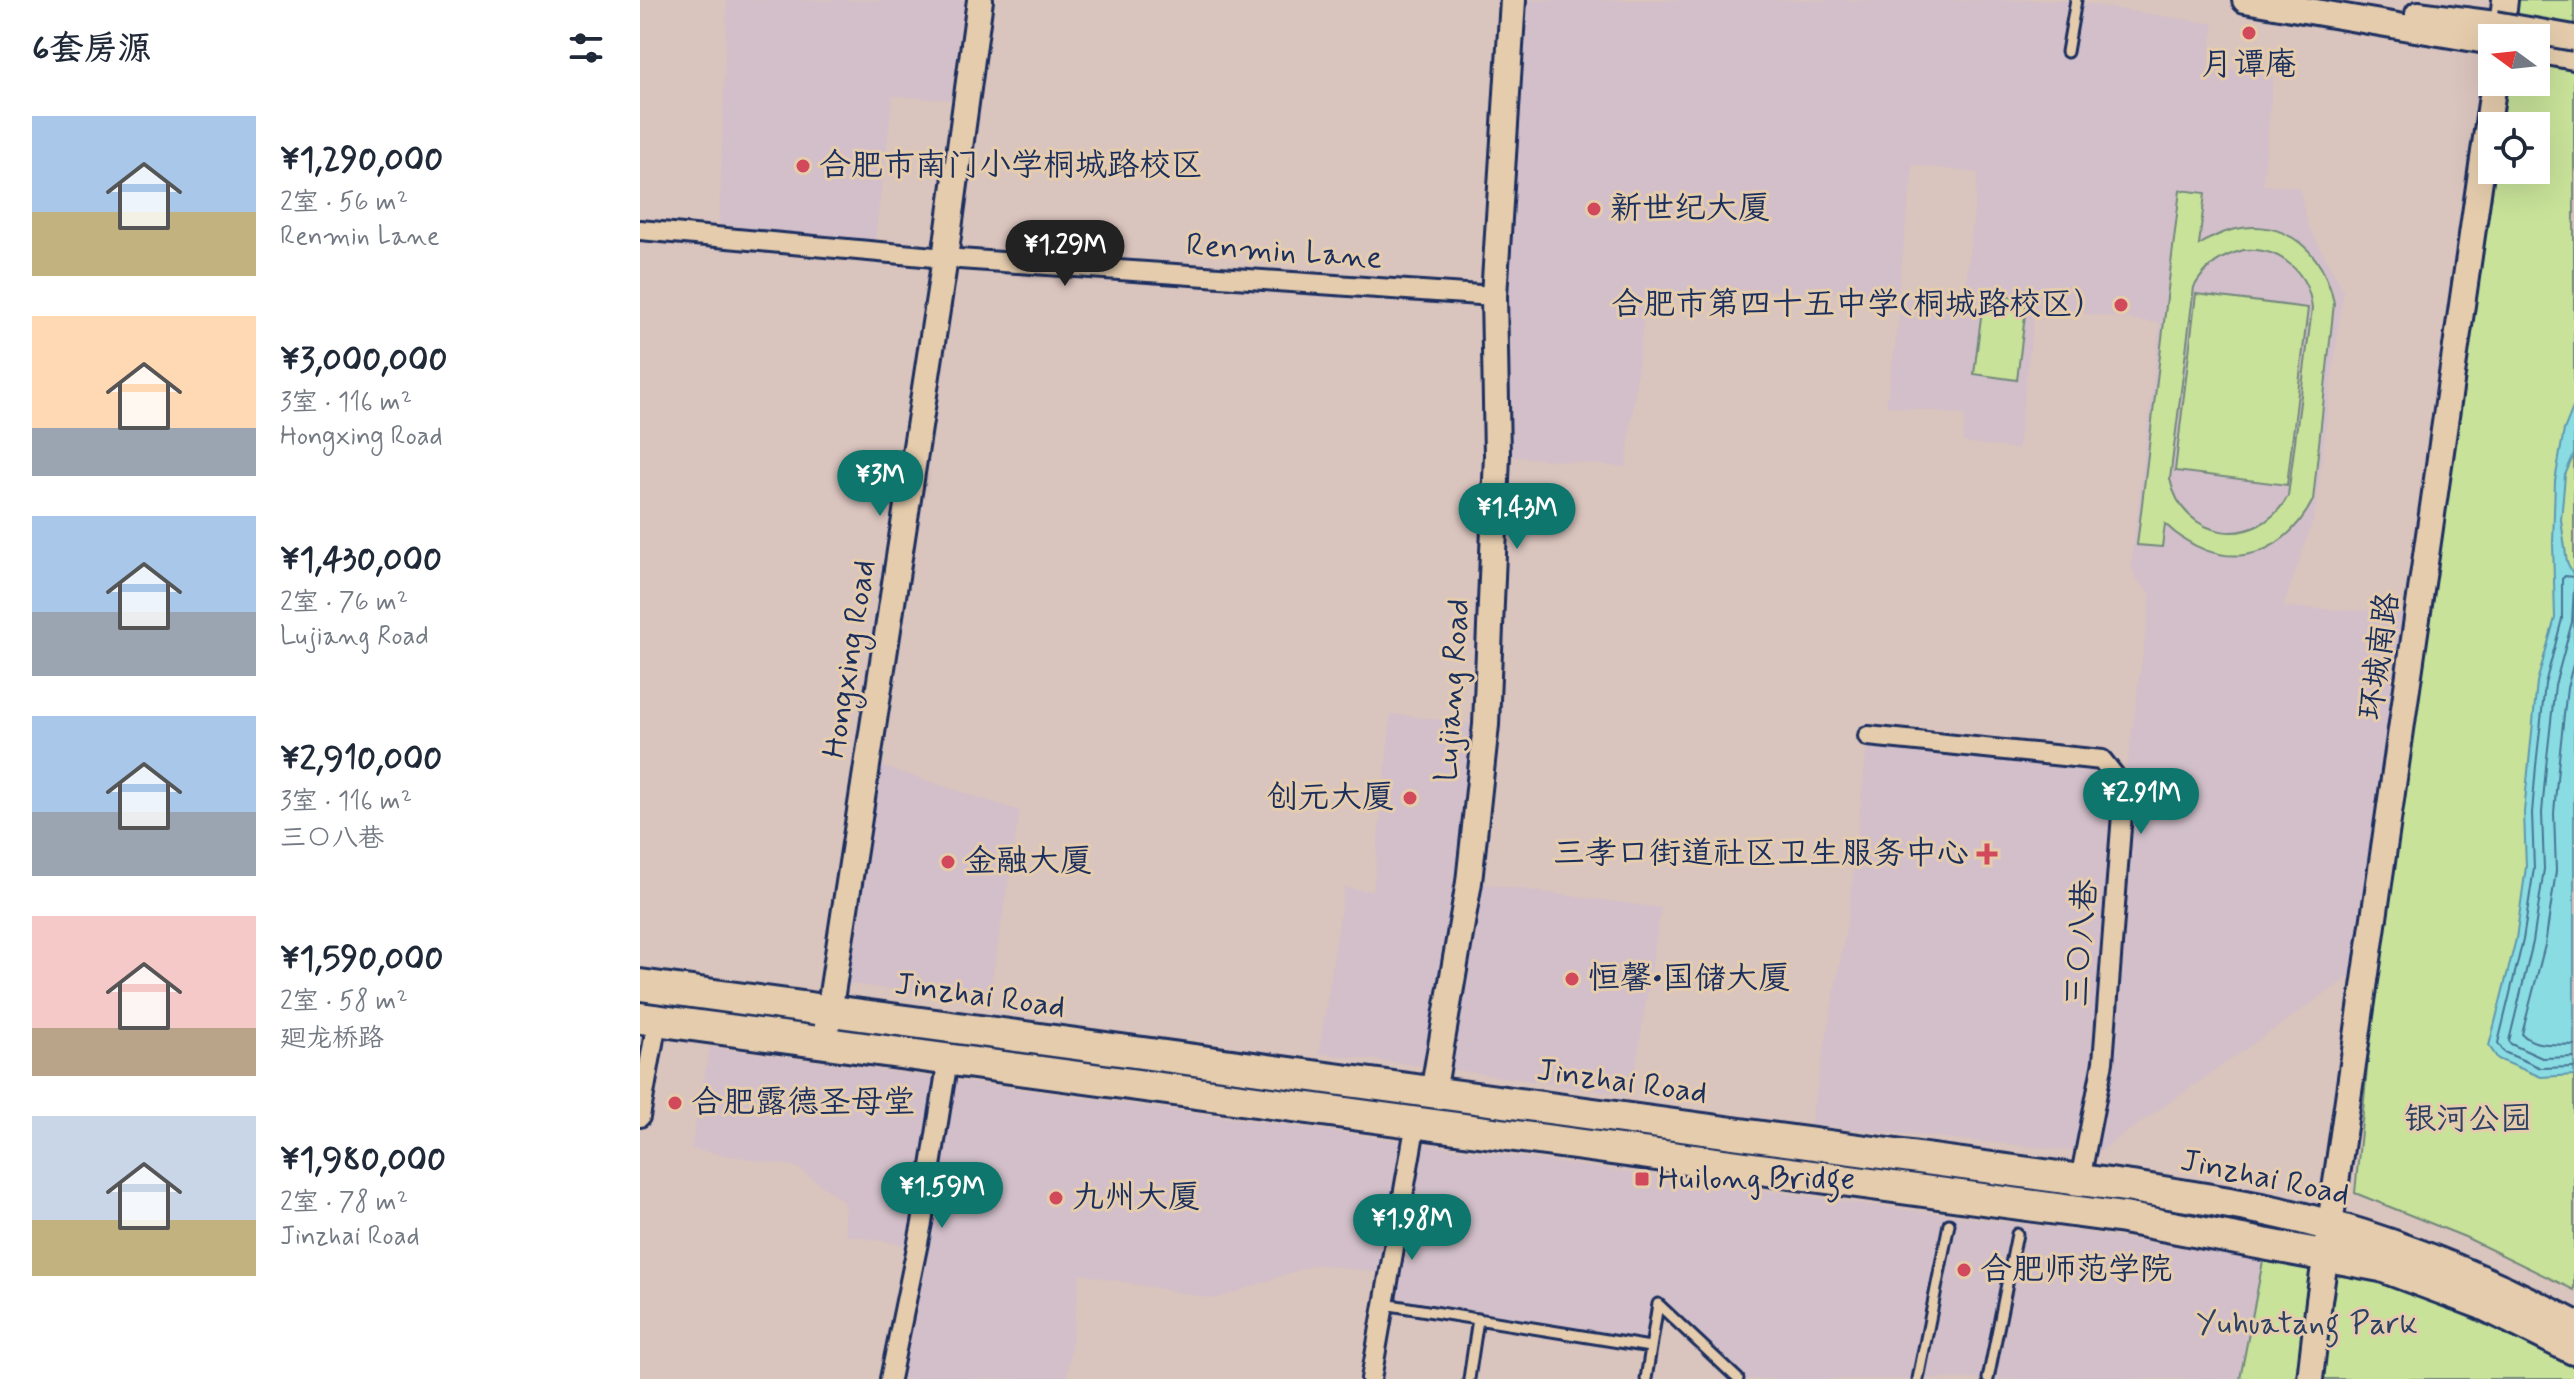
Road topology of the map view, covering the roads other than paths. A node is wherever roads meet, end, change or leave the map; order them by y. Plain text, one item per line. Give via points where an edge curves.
1 (980, 0) edge
2 (1513, 0) edge
3 (2076, 0) edge
4 (2245, 0) edge
5 (2322, 0) edge
6 (2505, 0) edge
7 (2499, 24) edge
8 (2478, 31) edge
9 (2478, 32) edge
10 (2550, 37) edge
11 (2574, 38) edge
12 (2067, 52) dead end
13 (2550, 53) edge
14 (2574, 57) edge
15 (2492, 96) edge
16 (640, 230) edge
17 (945, 258) junction
18 (1494, 296) junction
19 (1868, 736) dead end
20 (640, 985) edge
21 (829, 1012) junction
22 (648, 1019) edge
23 (824, 1043) junction
24 (946, 1072) dead end
25 (1433, 1093) junction
26 (640, 1117) edge
27 (1413, 1139) dead end
28 (2080, 1180) junction
29 (1949, 1224) dead end
30 (2017, 1234) dead end
31 (2329, 1240) junction
32 (1384, 1304) junction
33 (1478, 1319) junction
34 (2574, 1326) edge
35 (1650, 1347) junction
36 (2574, 1349) edge
37 (890, 1379) edge
38 (1371, 1379) edge
39 (1469, 1379) edge
40 (1646, 1379) edge
41 (1738, 1379) edge
42 (1918, 1379) edge
43 (1988, 1379) edge
44 (2310, 1379) edge

1 - 17 street, Hongxing Road
2 - 18 street, Lujiang Road
3 - 12 lane
4 - 9 street
5 - 8 street
6 - 7 street
10 - 11 street, bridge
13 - 14 street
15 - 31 street, 环城南路
16 - 17 street, Renmin Lane
17 - 18 street, Renmin Lane
17 - 21 street, Hongxing Road
18 - 25 street, Lujiang Road via 1497,455 1486,725 1469,882
19 - 28 street, 三〇八巷 via 2102,760 2124,788 2103,1062
20 - 21 main road, Jinzhai Road
21 - 23 street, Hongxing Road
21 - 25 main road, Jinzhai Road
22 - 23 main road, Jinzhai Road
22 - 26 street
23 - 31 main road, Jinzhai Road via 2124,1218
24 - 37 street
25 - 28 main road, Jinzhai Road
27 - 32 street
28 - 31 main road, Jinzhai Road via 2272,1211
29 - 42 lane
30 - 43 lane
31 - 34 main road, Jinzhai Road via 2390,1244
31 - 36 main road, Jinzhai Road
31 - 44 street, 环城南路
32 - 33 lane
32 - 38 street
33 - 35 lane
33 - 39 lane
35 - 40 lane
35 - 41 lane via 1658,1304

